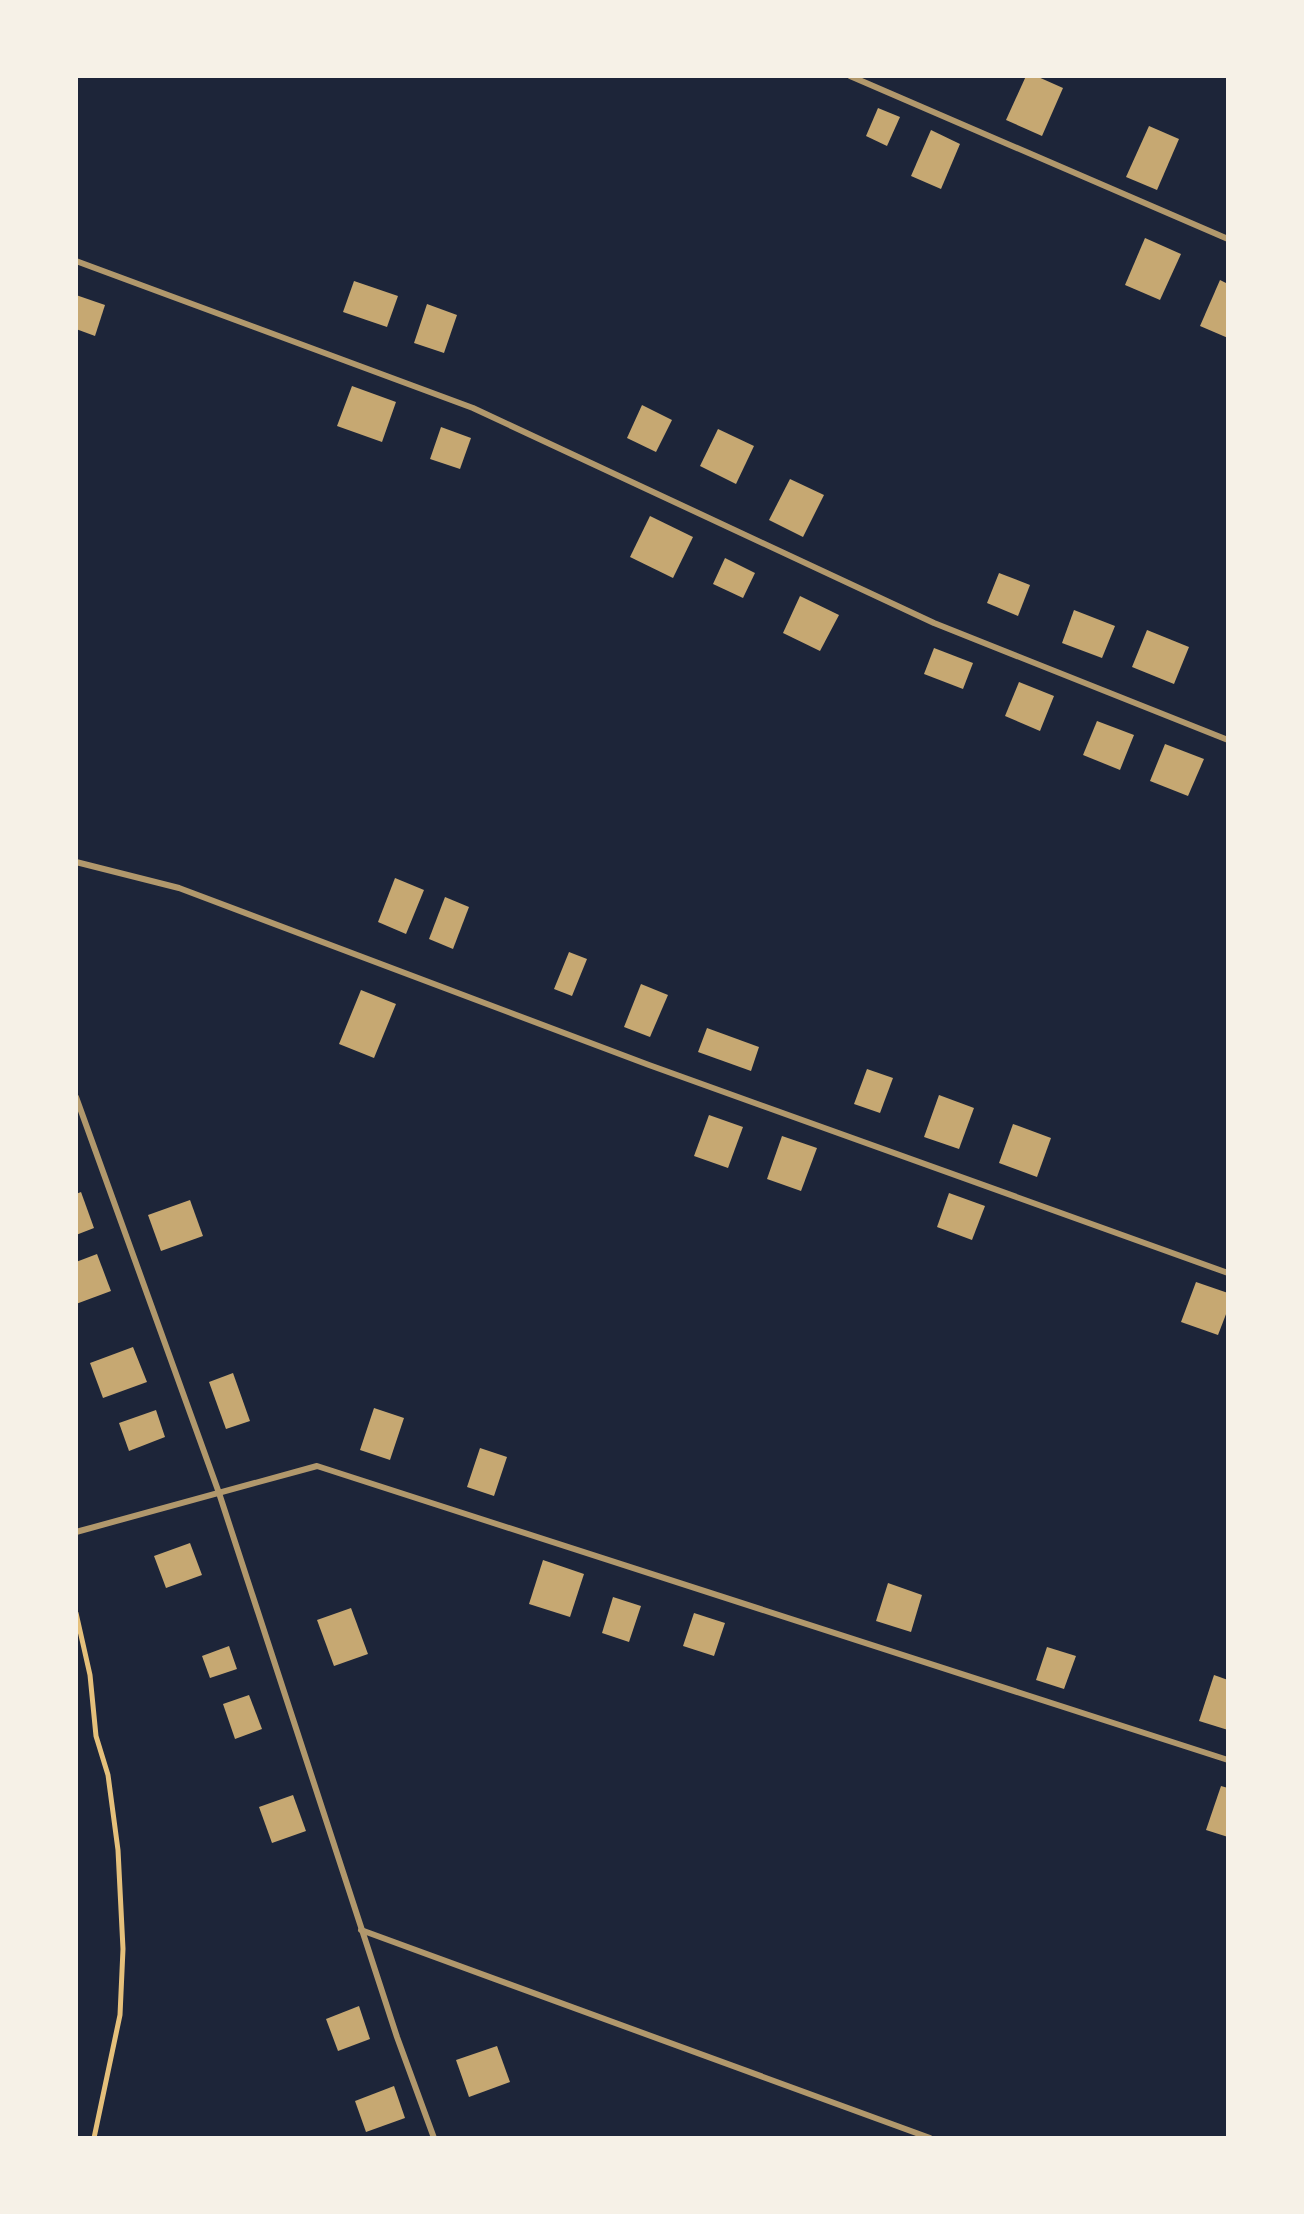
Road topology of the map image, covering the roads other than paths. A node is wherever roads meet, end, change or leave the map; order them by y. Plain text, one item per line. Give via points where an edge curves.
1 (850, 76) edge
2 (1228, 239) edge
3 (76, 261) edge
4 (1228, 740) edge
5 (76, 862) edge
6 (76, 1097) edge
7 (1228, 1273) edge
8 (219, 1493) junction
9 (76, 1532) edge
10 (1228, 1760) edge
11 (361, 1930) junction
12 (434, 2138) edge
13 (930, 2138) edge

1 - 2 lane
3 - 4 lane via 473,408 934,623
5 - 7 lane via 179,888 649,1065
6 - 8 lane
8 - 9 lane
8 - 10 lane via 317,1466
8 - 11 lane
11 - 12 lane
11 - 13 lane

